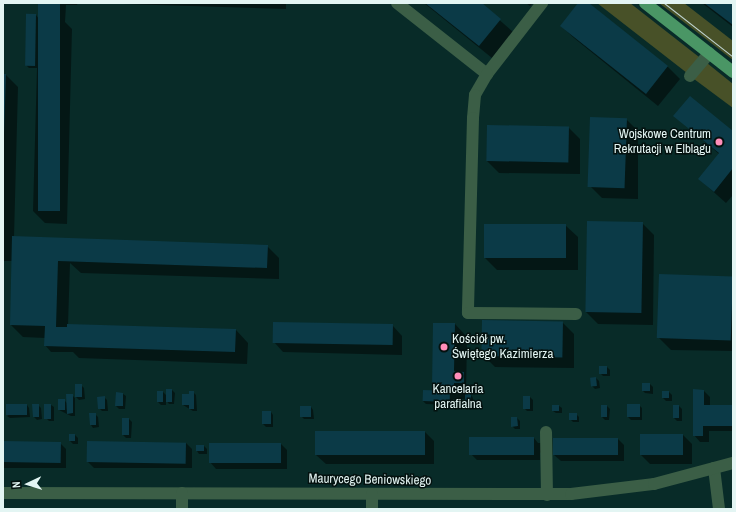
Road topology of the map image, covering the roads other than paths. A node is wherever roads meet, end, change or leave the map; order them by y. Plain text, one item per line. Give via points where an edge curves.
1 (397, 3) edge
2 (542, 3) edge
3 (646, 3) edge
4 (709, 53) junction
5 (733, 72) edge
6 (486, 74) junction
7 (690, 76) dead end
8 (576, 314) dead end
9 (546, 432) dead end
10 (733, 463) edge
11 (714, 468) junction
12 (3, 493) edge
13 (182, 493) junction
14 (372, 494) junction
15 (548, 495) junction
16 (182, 509) edge
17 (372, 509) edge
18 (719, 509) edge

1 - 6 street
2 - 6 street
3 - 4 main road
4 - 5 main road
4 - 7 street
6 - 8 street via 475,95 473,118 468,313
9 - 15 street
10 - 11 street, Maurycego Beniowskiego
11 - 15 street, Maurycego Beniowskiego via 654,484 584,494
11 - 18 street
12 - 13 street, Maurycego Beniowskiego
13 - 14 street, Maurycego Beniowskiego
13 - 16 street
14 - 15 street, Maurycego Beniowskiego
14 - 17 street

